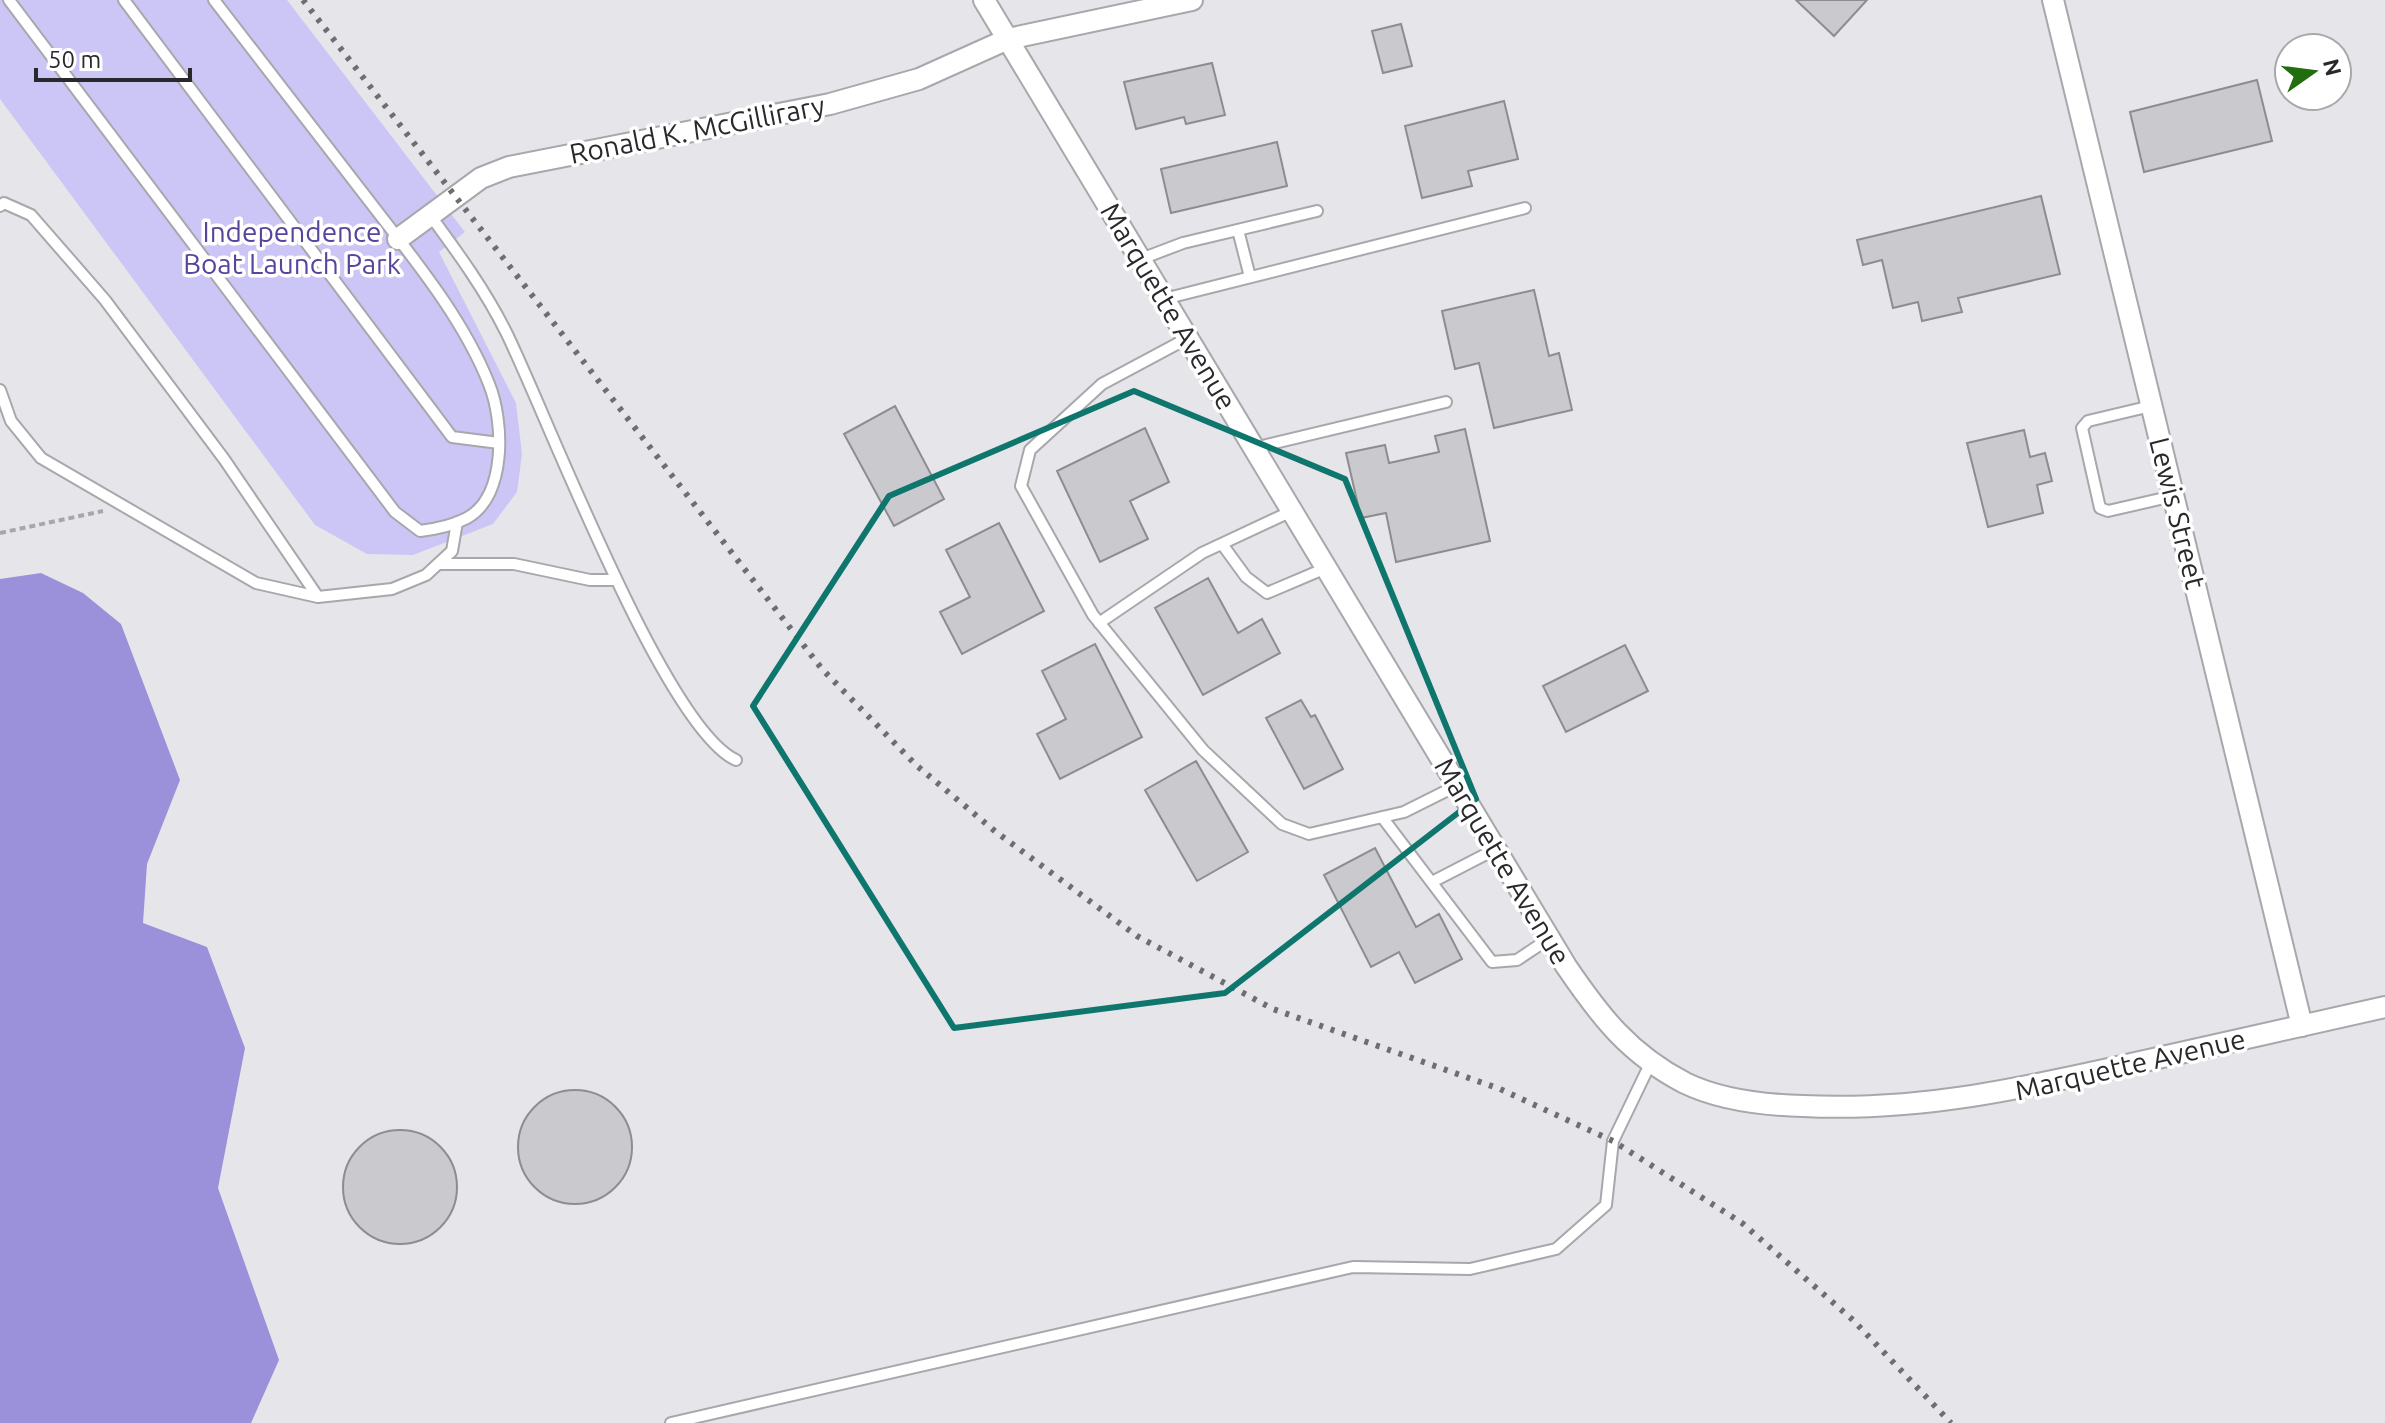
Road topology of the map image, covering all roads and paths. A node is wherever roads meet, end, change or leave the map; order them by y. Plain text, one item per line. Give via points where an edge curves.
1 (9, 0) edge
2 (124, 0) edge
3 (214, 0) edge
4 (984, 0) edge
5 (1192, 0) edge
6 (2053, 0) edge
7 (1121, 8) edge
8 (1008, 39) junction
9 (0, 206) edge
10 (1525, 208) dead end
11 (1317, 211) dead end
12 (430, 215) junction
13 (1238, 230) junction
14 (398, 239) junction
15 (1141, 259) junction
16 (1250, 277) junction
17 (1164, 299) junction
18 (1188, 338) junction
19 (0, 390) edge
20 (1446, 402) dead end
21 (2151, 406) junction
22 (499, 443) junction
23 (1254, 448) junction
24 (2173, 496) junction
25 (121, 507) junction
26 (1292, 511) junction
27 (457, 522) junction
28 (0, 533) edge
29 (1222, 544) junction
30 (439, 564) junction
31 (1326, 568) junction
32 (616, 580) junction
33 (318, 597) junction
34 (1099, 623) junction
35 (736, 760) dead end
36 (1458, 785) junction
37 (1382, 817) junction
38 (1496, 849) junction
39 (1432, 882) junction
40 (1550, 938) junction
41 (2385, 1007) edge
42 (2302, 1026) junction
43 (1651, 1062) junction
44 (671, 1423) edge

1 - 27 lane via 395,512 420,531
2 - 22 lane via 452,437
3 - 14 lane
4 - 8 street, Marquette Avenue
5 - 7 street, Ronald K. McGillirary
6 - 21 street, Lewis Street
7 - 8 street, Ronald K. McGillirary
8 - 12 street, Ronald K. McGillirary via 919,79 830,104 509,167 481,178
8 - 15 street, Marquette Avenue
9 - 33 lane via 31,215 105,300 224,459
10 - 16 lane
11 - 13 lane
12 - 14 street, Ronald K. McGillirary
12 - 32 lane via 477,278 506,333
13 - 15 lane
13 - 16 lane
14 - 22 lane via 471,346 490,386
15 - 17 street, Marquette Avenue
16 - 17 lane
17 - 18 street, Marquette Avenue
18 - 23 street, Marquette Avenue
18 - 34 lane via 1102,384 1030,450 1021,486
19 - 25 lane via 11,421 41,458
20 - 23 lane
21 - 24 street, Lewis Street
21 - 24 lane via 2088,421 2082,428 2100,508 2108,511
22 - 27 lane via 500,461 487,495 470,517
23 - 26 street, Marquette Avenue
24 - 42 street, Lewis Street
25 - 28 path
25 - 33 lane via 256,583
26 - 29 lane
26 - 31 street, Marquette Avenue
27 - 30 lane via 452,551
29 - 31 lane via 1246,577 1267,593
29 - 34 lane
30 - 32 lane via 514,564 590,580
30 - 33 lane via 392,589
31 - 36 street, Marquette Avenue
32 - 35 lane via 702,731
34 - 37 lane via 1203,750 1282,824 1309,834
36 - 37 lane
36 - 38 street, Marquette Avenue
37 - 39 lane
38 - 39 lane
38 - 40 street, Marquette Avenue
39 - 40 lane via 1492,962 1517,960
40 - 43 street, Marquette Avenue via 1605,1023
41 - 42 street, Marquette Avenue
42 - 43 street, Marquette Avenue via 1996,1094 1908,1105 1773,1105 1687,1084
43 - 44 lane via 1613,1141 1606,1205 1556,1249 1470,1269 1353,1267

